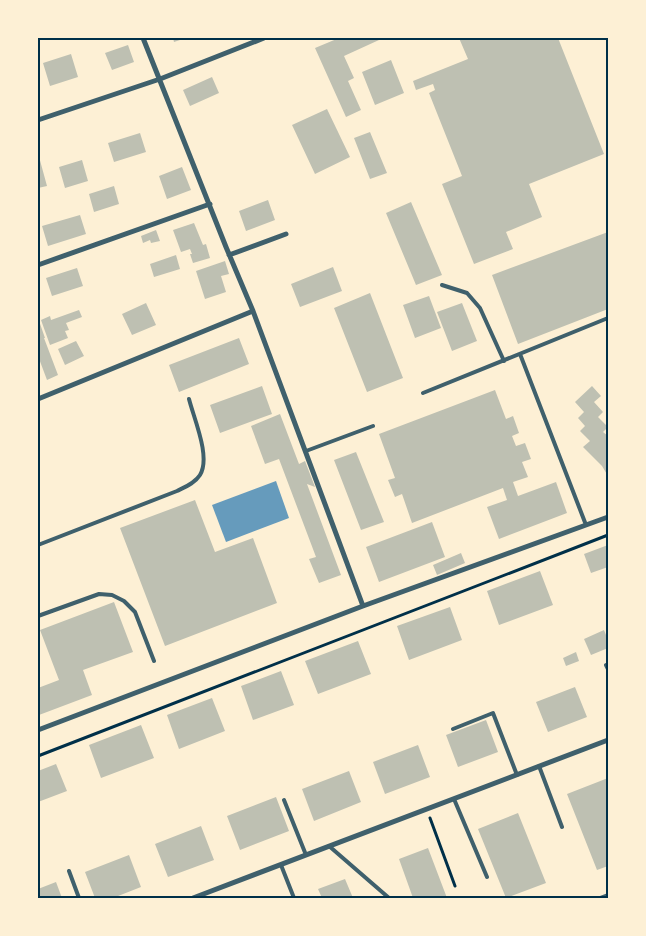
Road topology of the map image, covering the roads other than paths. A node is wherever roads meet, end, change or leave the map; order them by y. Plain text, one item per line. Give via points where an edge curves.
1 (143, 38) edge
2 (264, 38) edge
3 (160, 79) junction
4 (38, 120) edge
5 (210, 204) junction
6 (286, 234) dead end
7 (229, 255) junction
8 (38, 265) edge
9 (442, 285) dead end
10 (253, 311) junction
11 (608, 318) edge
12 (520, 354) junction
13 (504, 361) junction
14 (422, 393) dead end
15 (38, 399) edge
16 (189, 399) dead end
17 (373, 426) dead end
18 (306, 451) junction
19 (608, 517) edge
20 (586, 525) junction
21 (38, 545) edge
22 (363, 606) junction
23 (38, 616) edge
24 (154, 661) dead end
25 (454, 729) dead end
26 (38, 730) edge
27 (608, 742) edge
28 (539, 766) junction
29 (517, 774) junction
30 (454, 799) junction
31 (284, 800) dead end
32 (562, 827) dead end
33 (329, 846) junction
34 (306, 855) junction
35 (281, 865) junction
36 (69, 871) dead end
37 (487, 877) dead end
38 (608, 895) edge
39 (200, 897) edge
40 (79, 898) edge
41 (193, 898) edge
42 (294, 898) edge
43 (389, 898) edge
44 (600, 898) edge

1 - 3 street
2 - 3 street
3 - 4 street
3 - 5 street
5 - 7 street
5 - 8 street
6 - 7 street
7 - 10 street
9 - 13 lane via 467,293 480,308
10 - 15 street
10 - 18 street
11 - 12 lane
12 - 13 lane
12 - 20 lane
13 - 14 lane
16 - 21 lane via 204,463 200,475 191,484
17 - 18 lane
18 - 22 street
19 - 20 street
20 - 22 street
22 - 26 street
23 - 24 lane via 99,594 112,595 135,612
25 - 29 lane via 493,714
27 - 28 street
28 - 29 street
28 - 32 lane
29 - 30 street
30 - 33 street
30 - 37 lane
31 - 34 lane
33 - 34 street
33 - 43 lane
34 - 35 street
35 - 39 street
35 - 42 lane
36 - 40 lane
38 - 44 lane
39 - 41 street

